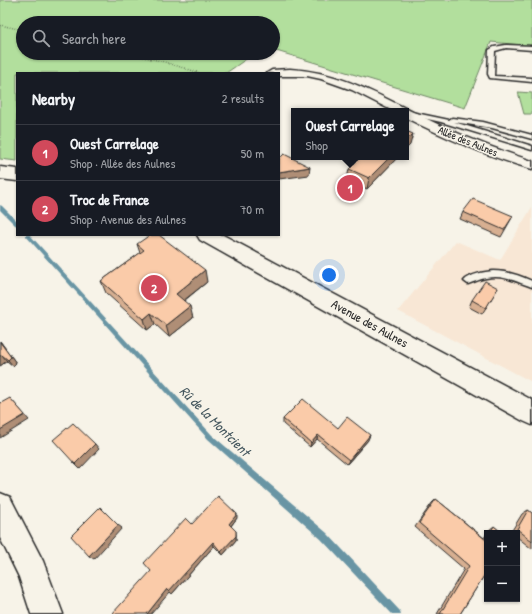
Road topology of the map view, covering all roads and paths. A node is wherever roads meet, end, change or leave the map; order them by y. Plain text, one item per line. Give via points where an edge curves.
1 (0, 25) edge
2 (16, 28) edge
3 (532, 48) edge
4 (157, 60) edge
5 (197, 72) edge
6 (280, 73) edge
7 (532, 80) edge
8 (396, 108) edge
9 (409, 114) edge
10 (409, 114) edge
11 (442, 120) junction
12 (532, 137) edge
13 (532, 148) edge
14 (0, 163) edge
15 (16, 164) edge
16 (532, 165) edge
17 (0, 173) edge
18 (16, 175) edge
19 (209, 236) edge
20 (183, 254) edge
21 (192, 265) edge
22 (468, 281) dead end
23 (532, 284) edge
24 (532, 413) edge
25 (0, 507) edge
26 (47, 614) edge

1 - 2 path
3 - 7 lane via 494,48 491,74 492,77
4 - 5 path
6 - 8 street via 325,76 348,83
9 - 11 lane
10 - 16 street, Allée des Aulnes via 485,149
11 - 12 lane via 492,125
11 - 13 lane
14 - 15 main road
17 - 18 main road
19 - 24 main road, Avenue des Aulnes
20 - 21 path via 196,263
22 - 23 lane via 482,274 500,273
25 - 26 main road via 32,572

